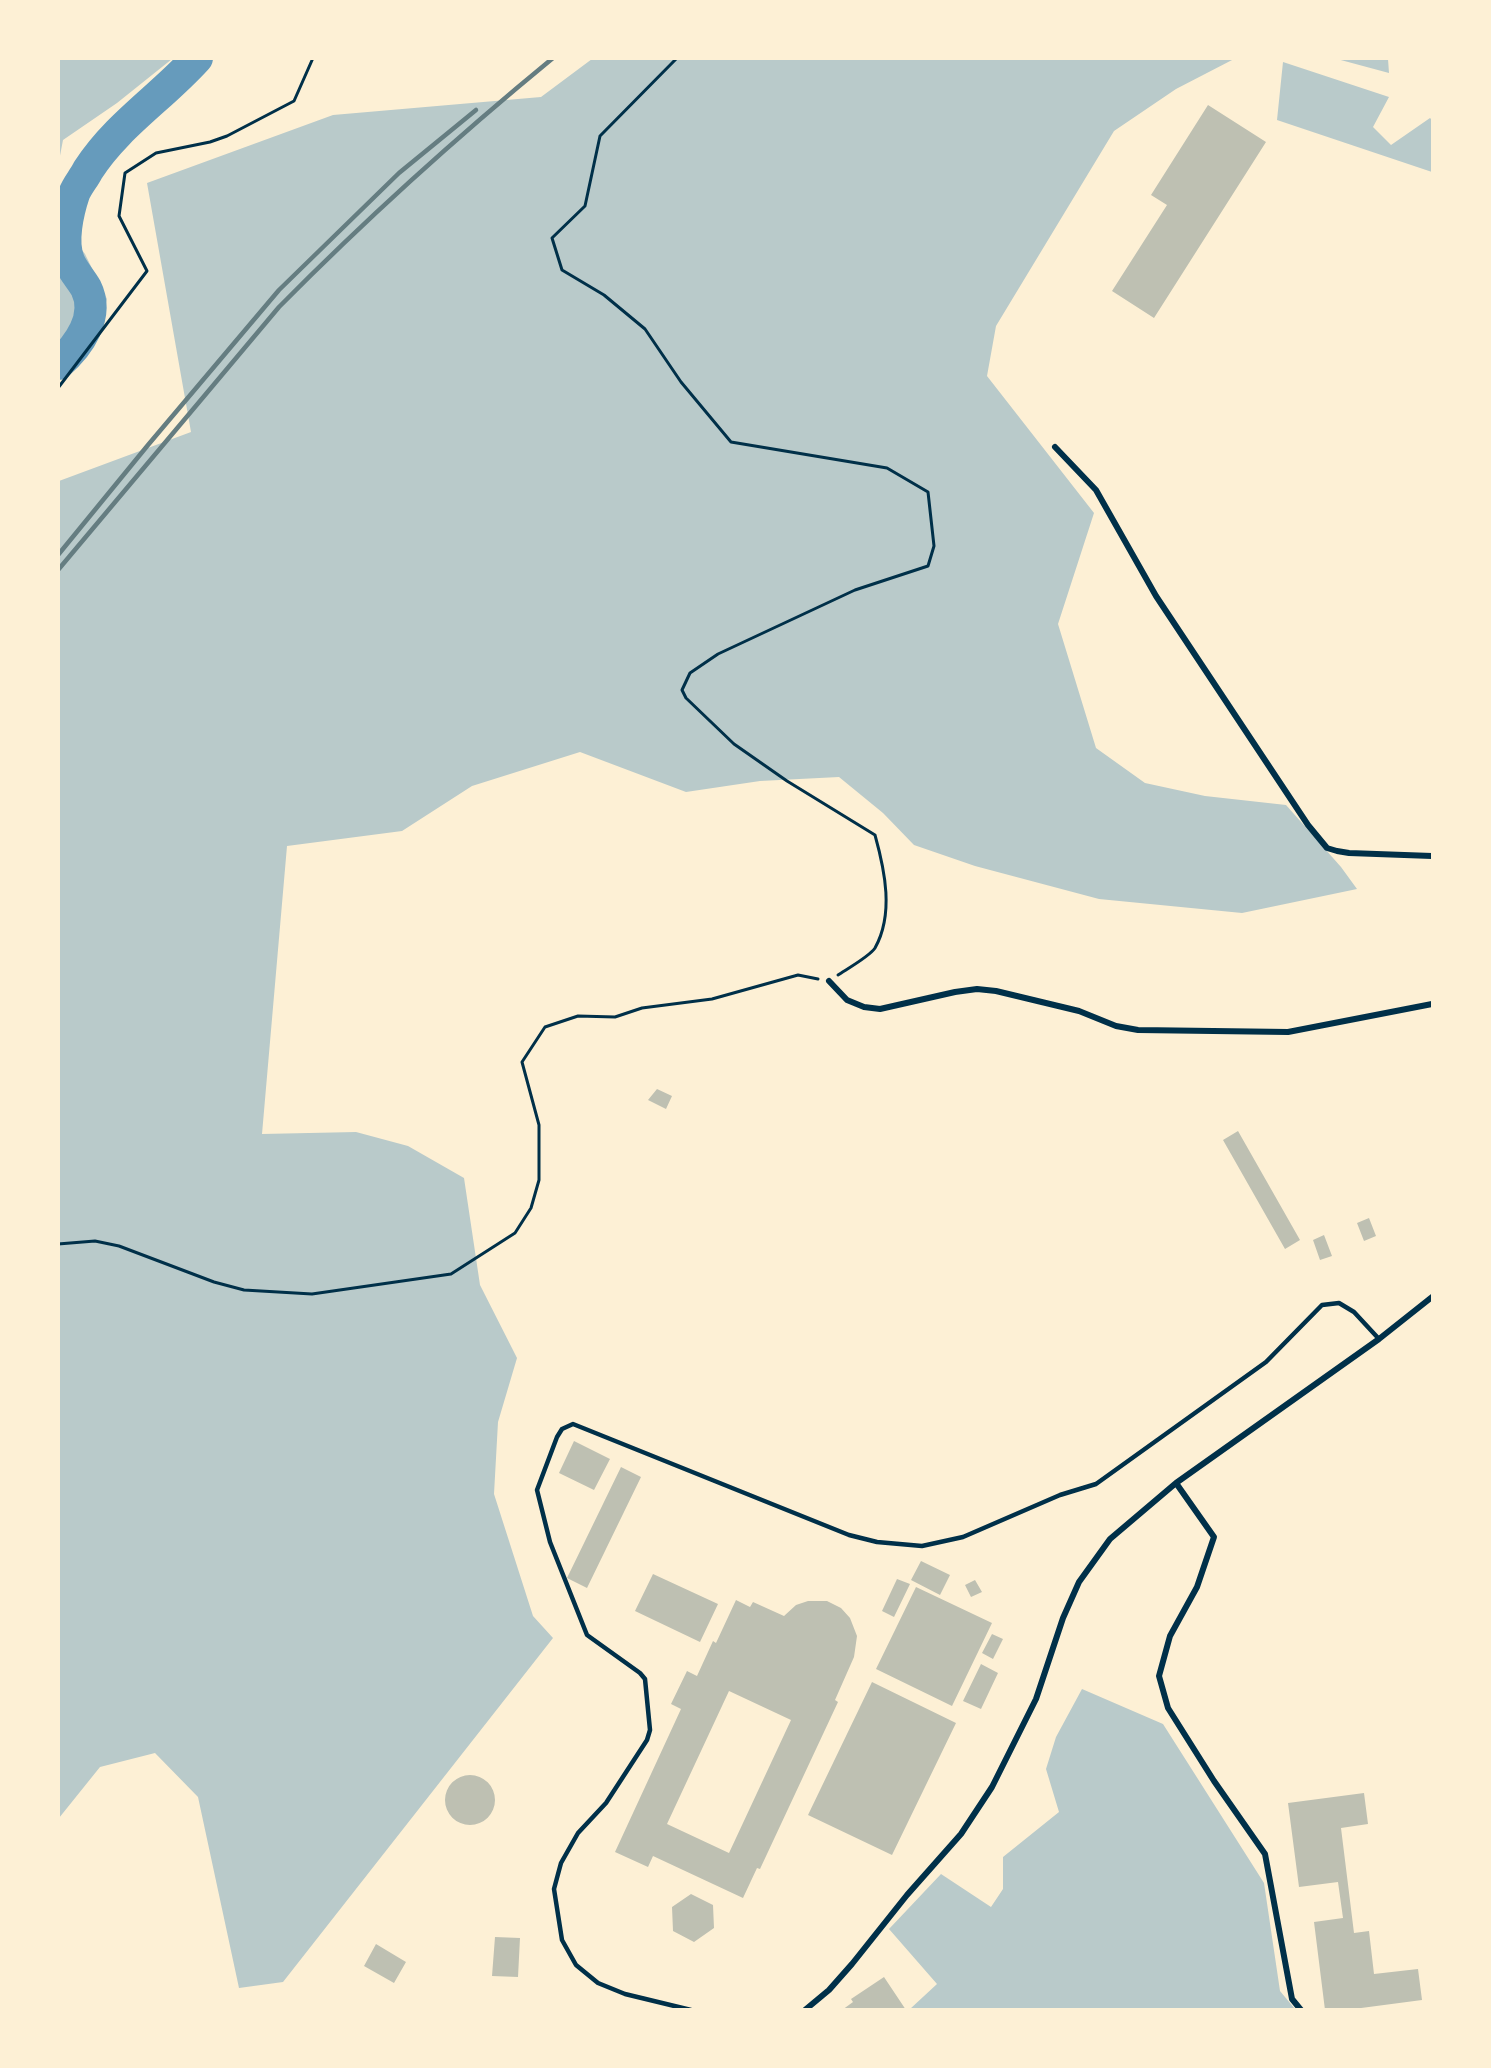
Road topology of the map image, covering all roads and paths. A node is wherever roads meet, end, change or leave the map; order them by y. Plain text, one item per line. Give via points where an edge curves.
1 (313, 58) edge
2 (676, 58) edge
3 (58, 388) edge
4 (1055, 447) dead end
5 (1432, 856) edge
6 (829, 981) junction
7 (1432, 1004) edge
8 (58, 1244) edge
9 (1432, 1297) edge
10 (1378, 1339) junction
11 (1176, 1483) junction
12 (691, 2010) edge
13 (805, 2010) edge
14 (1301, 2010) edge

1 - 3 path via 294,101 227,136 156,153 125,173 119,216 147,271
2 - 6 path via 600,136 585,206 552,238 562,270 604,295 645,328 681,381 731,442 887,468 928,492 934,546 928,566 855,590 718,654 690,673 682,690 734,744 875,835 882,860 887,911 874,950
4 - 5 street via 1096,490 1156,596 1327,848 1349,854
6 - 7 street via 847,1000 864,1007 880,1009 977,989 1079,1011 1138,1030 1288,1032
6 - 8 path via 798,975 712,999 642,1008 615,1017 578,1016 545,1027 522,1062 539,1125 539,1180 531,1208 515,1233 451,1274 312,1294 244,1290 119,1246 95,1241
9 - 10 street
10 - 11 street
10 - 12 lane via 1339,1303 1322,1305 1266,1362 1096,1484 1060,1495 963,1537 922,1546 849,1535 573,1424 562,1429 537,1490 550,1542 587,1635 645,1679 650,1730 606,1803 578,1833 561,1863 554,1889 562,1940 576,1965 598,1983 625,1994
11 - 13 street via 1110,1539 1079,1582 1036,1700 992,1787 961,1834 829,1990
11 - 14 street via 1214,1537 1197,1587 1170,1636 1159,1676 1168,1708 1265,1854 1292,1999

